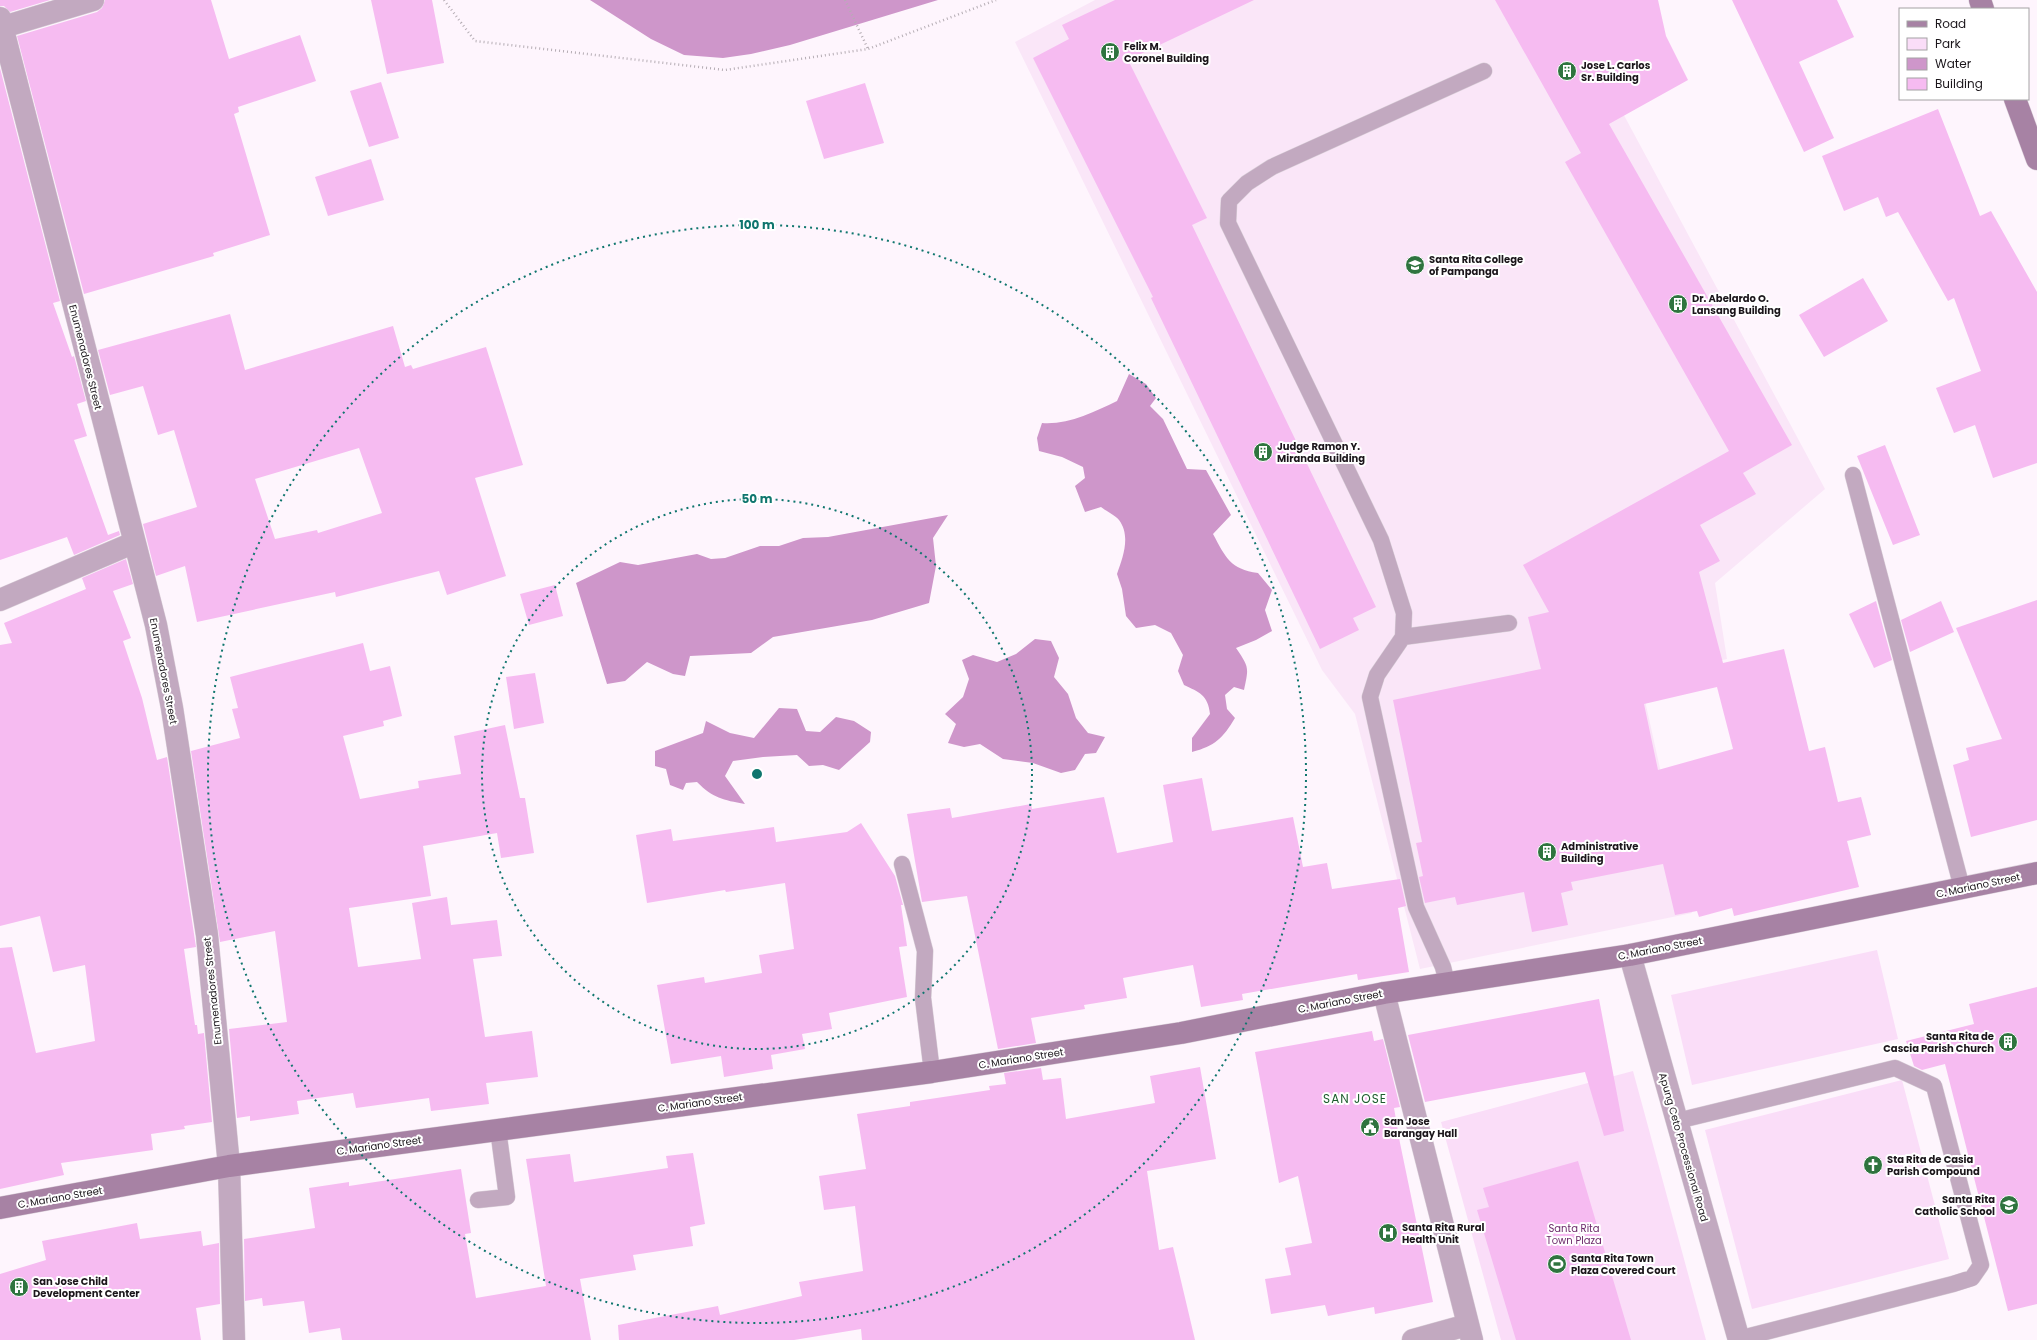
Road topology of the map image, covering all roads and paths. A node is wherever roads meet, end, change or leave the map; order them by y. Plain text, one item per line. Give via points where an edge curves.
1 (93, 0) edge
2 (444, 0) edge
3 (845, 0) edge
4 (996, 0) edge
5 (1, 23) edge
6 (868, 50) junction
7 (1484, 71) dead end
8 (2015, 100) edge
9 (2037, 159) edge
10 (1853, 475) dead end
11 (133, 543) junction
12 (0, 600) edge
13 (1509, 623) dead end
14 (1403, 637) junction
15 (902, 864) dead end
16 (2037, 873) edge
17 (1962, 888) junction
18 (1630, 954) junction
19 (1447, 983) junction
20 (1384, 993) junction
21 (932, 1072) junction
22 (1677, 1121) junction
23 (498, 1129) junction
24 (229, 1166) junction
25 (478, 1200) dead end
26 (0, 1208) edge
27 (1469, 1333) edge
28 (1739, 1339) edge
29 (234, 1340) edge
30 (1413, 1340) edge

1 - 5 street
2 - 6 path via 475,41 725,70
3 - 6 path
4 - 6 path
5 - 11 street, Enumenadores Street
7 - 14 lane via 1272,167 1247,183 1229,201 1228,224 1381,540 1404,613
8 - 9 street
10 - 17 lane
11 - 12 street
11 - 24 street, Enumenadores Street via 156,625 172,708 207,934
13 - 14 lane
14 - 19 lane via 1377,675 1370,697 1416,907
15 - 21 lane via 926,951 923,998
16 - 17 street, C. Mariano Street
17 - 18 street, C. Mariano Street
18 - 19 street, C. Mariano Street
18 - 22 street, Apung Ceto Processional Road
19 - 20 street, C. Mariano Street
20 - 21 street, C. Mariano Street via 1181,1033
20 - 27 street
21 - 23 street, C. Mariano Street
22 - 28 street, Apung Ceto Processional Road
22 - 28 lane via 1895,1068 1934,1086 1982,1264 1972,1278
23 - 24 street, C. Mariano Street
23 - 25 lane via 507,1196
24 - 26 street, C. Mariano Street
24 - 29 street, Enumenadores Street
27 - 30 street

